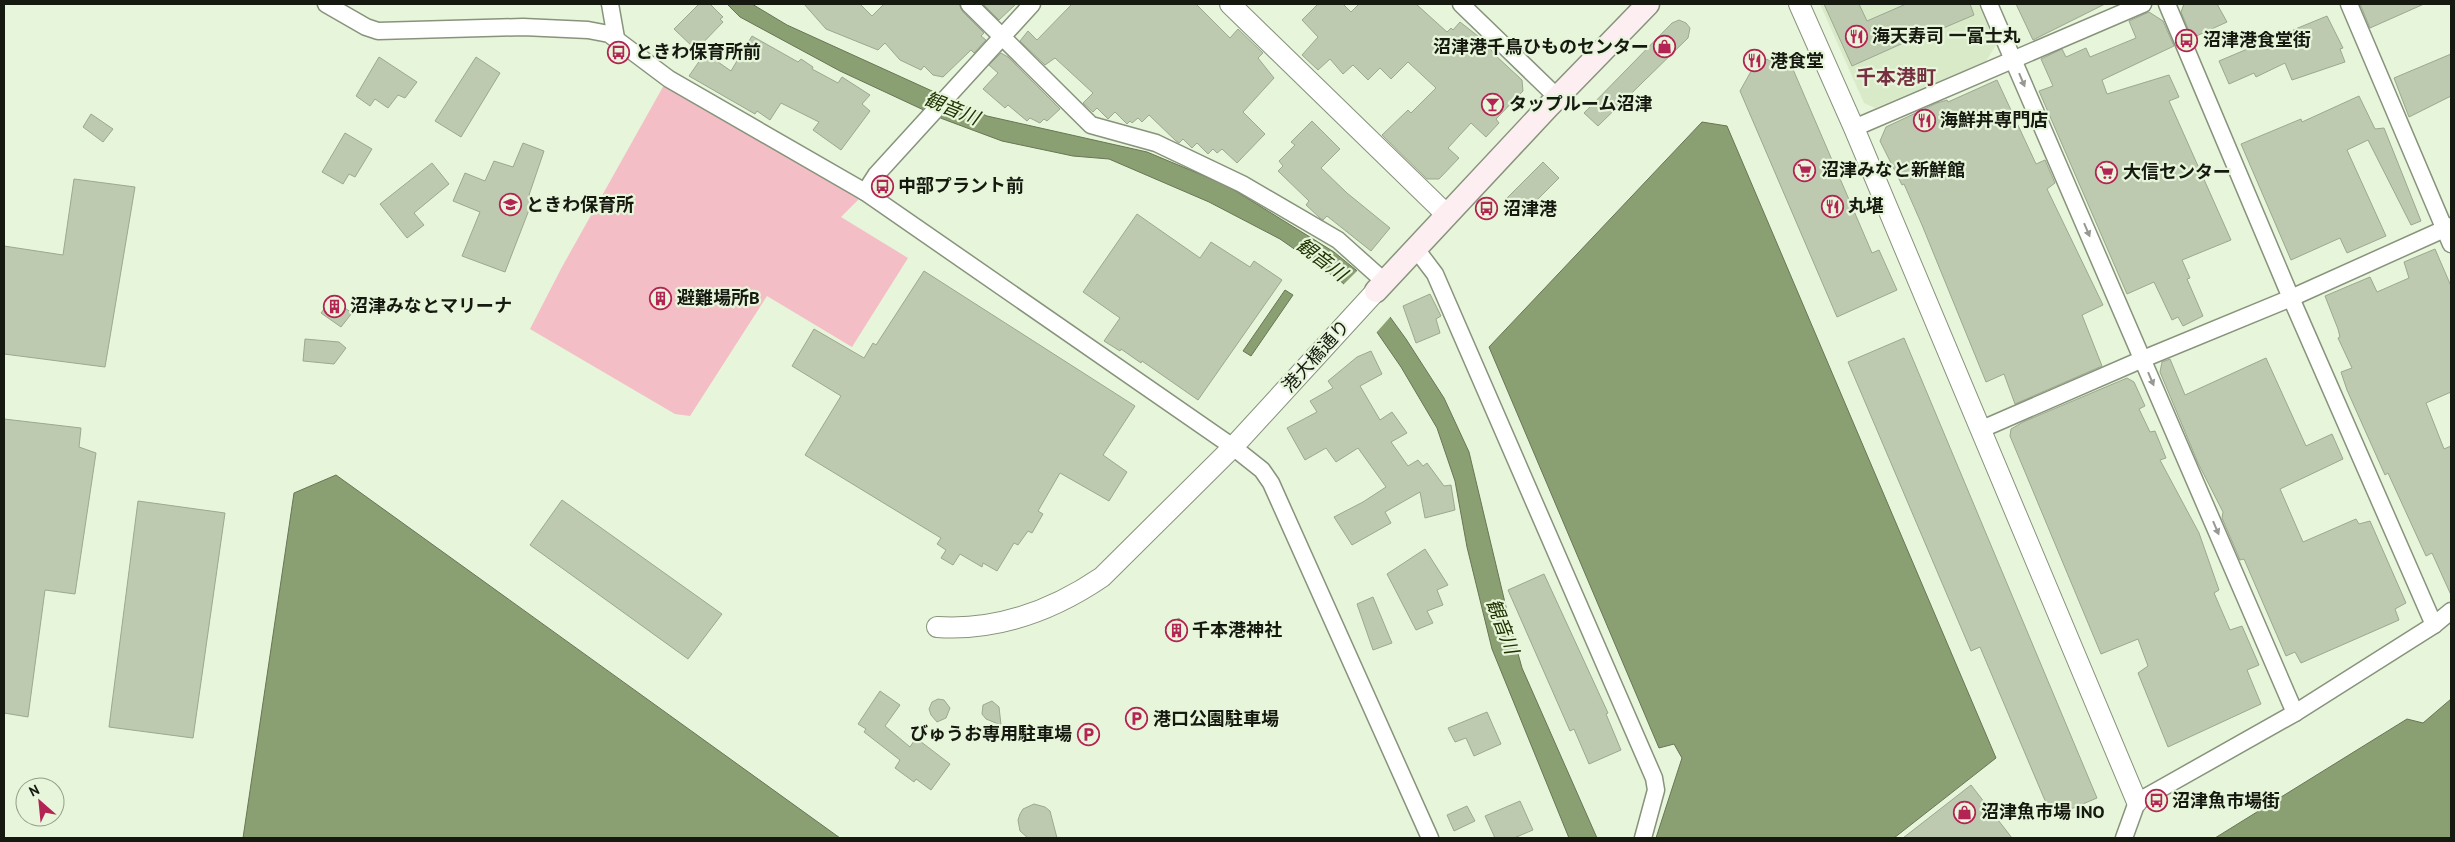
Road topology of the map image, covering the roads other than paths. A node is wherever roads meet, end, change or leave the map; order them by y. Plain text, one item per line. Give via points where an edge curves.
1 (610, 4) edge
2 (969, 4) edge
3 (1032, 4) edge
4 (1230, 4) edge
5 (1461, 4) edge
6 (1648, 4) edge
7 (1799, 4) edge
8 (1989, 4) edge
9 (2143, 4) edge
10 (2167, 4) edge
11 (2349, 4) edge
12 (336, 7) edge
13 (1002, 36) junction
14 (616, 38) junction
15 (2013, 58) junction
16 (1557, 97) junction
17 (1854, 128) junction
18 (865, 192) junction
19 (1447, 215) junction
20 (2449, 233) edge
21 (1416, 249) junction
22 (1380, 286) junction
23 (2291, 298) junction
24 (2143, 359) junction
25 (1982, 429) junction
26 (1234, 447) junction
27 (2451, 610) edge
28 (2434, 625) junction
29 (937, 627) dead end
30 (2295, 713) junction
31 (2137, 802) junction
32 (1430, 838) edge
33 (1643, 838) edge
34 (2124, 838) edge

1 - 14 street
2 - 13 street
3 - 13 street
4 - 19 street
5 - 16 street
6 - 16 main road, 港大橋通り
7 - 17 street
8 - 15 street
9 - 15 street
10 - 23 street
11 - 20 street
12 - 14 street via 378,31 523,27 588,30
13 - 18 street via 876,175
13 - 22 street via 1091,125 1156,143 1242,184 1338,240
14 - 18 street via 669,79
15 - 17 street
15 -> 24 street
16 - 19 main road, 港大橋通り
17 - 25 street
18 - 26 street
19 - 21 main road, 港大橋通り
20 - 23 street
21 - 22 main road, 港大橋通り
21 - 33 street via 1440,283 1654,778 1656,790
22 - 26 street, 港大橋通り
23 - 24 street
23 - 28 street
24 - 25 street
24 -> 30 street
25 - 31 street
26 - 29 street, 港大橋通り via 1102,578 1077,594 1045,610 989,626
26 - 32 street via 1262,470 1271,483
27 - 28 street
28 - 30 street
30 - 31 street
31 - 34 street

